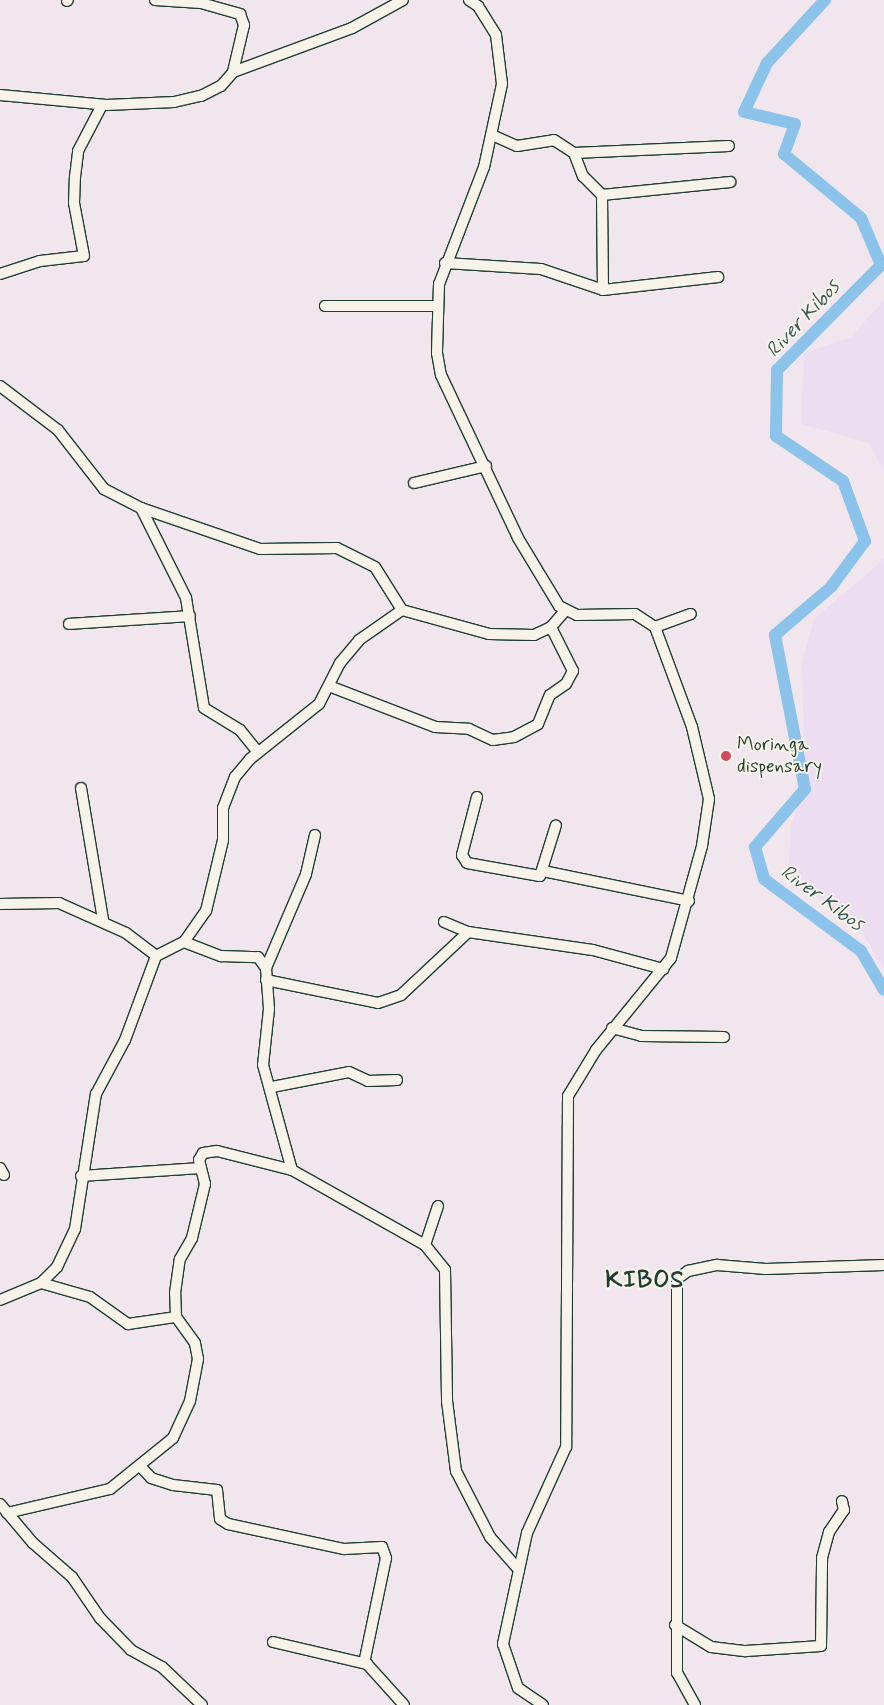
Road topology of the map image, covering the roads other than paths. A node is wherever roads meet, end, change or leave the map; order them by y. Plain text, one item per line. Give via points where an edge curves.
1 (155, 0) edge
2 (403, 0) edge
3 (469, 0) edge
4 (223, 4) edge
5 (233, 72) junction
6 (0, 95) edge
7 (102, 105) junction
8 (492, 135) junction
9 (729, 146) dead end
10 (574, 153) junction
11 (730, 182) dead end
12 (602, 195) junction
13 (445, 263) junction
14 (0, 274) edge
15 (718, 277) dead end
16 (603, 290) junction
17 (324, 306) dead end
18 (438, 306) junction
19 (0, 386) edge
20 (486, 466) junction
21 (414, 483) dead end
22 (140, 508) junction
23 (402, 610) junction
24 (565, 611) junction
25 (691, 614) dead end
26 (190, 616) junction
27 (69, 624) dead end
28 (551, 627) junction
29 (655, 627) junction
30 (329, 686) junction
31 (258, 752) junction
32 (81, 788) dead end
33 (478, 797) dead end
34 (556, 825) dead end
35 (315, 835) dead end
36 (543, 871) junction
37 (689, 901) junction
38 (0, 904) edge
39 (103, 920) junction
40 (444, 922) dead end
41 (468, 932) junction
42 (184, 942) junction
43 (156, 956) junction
44 (266, 968) junction
45 (663, 970) junction
46 (266, 980) junction
47 (612, 1028) junction
48 (724, 1037) dead end
49 (397, 1080) dead end
50 (272, 1087) junction
51 (200, 1168) junction
52 (292, 1170) junction
53 (81, 1176) junction
54 (438, 1206) dead end
55 (425, 1244) junction
56 (884, 1265) edge
57 (41, 1282) junction
58 (0, 1300) edge
59 (176, 1317) junction
60 (140, 1466) junction
61 (842, 1501) dead end
62 (3, 1508) edge
63 (519, 1570) junction
64 (675, 1625) junction
65 (273, 1642) dead end
66 (364, 1663) junction
67 (522, 1693) junction
68 (202, 1705) edge
69 (404, 1705) edge
70 (525, 1705) edge
71 (543, 1705) edge
72 (694, 1705) edge

1 - 4 street
2 - 5 street via 352,28
3 - 8 street via 478,6 496,35 502,84
4 - 5 street via 240,14 244,24
5 - 7 street via 221,86 201,96 155,106
6 - 7 street
7 - 14 street via 78,151 74,203 84,256 40,262
8 - 10 street via 517,146 554,140
8 - 13 street
9 - 10 street
10 - 12 street via 583,176
11 - 12 street
12 - 16 street
13 - 16 street via 541,269
13 - 18 street
15 - 16 street
17 - 18 street
18 - 20 street via 441,375
19 - 22 street via 58,430 104,489
20 - 21 street
20 - 24 street via 518,538
22 - 23 street via 260,549 321,546 344,551 375,567
22 - 26 street via 178,578
23 - 28 street via 504,637 534,635
23 - 30 street via 360,640 340,663
24 - 28 street
24 - 29 street via 635,614
25 - 29 street
26 - 27 street
26 - 31 street via 204,708 240,730
28 - 30 street via 573,670 566,684 550,695 538,724 514,737 493,740 469,729 435,727
29 - 37 street via 707,781 708,818
30 - 31 street via 313,711
31 - 42 street via 242,766 229,787 210,902
32 - 39 street via 102,895
33 - 36 street via 463,860 536,876
34 - 36 street
35 - 44 street via 306,874
36 - 37 street
37 - 45 street via 676,948
38 - 39 street via 59,903
39 - 43 street
40 - 41 street
41 - 45 street via 593,950
41 - 46 street via 415,984 381,1002 345,1000
42 - 43 street
42 - 44 street via 221,956 258,957
43 - 53 street via 125,1040 96,1094
44 - 46 street
45 - 47 street
46 - 50 street via 269,1009 263,1065
47 - 48 street via 641,1036
47 - 63 street via 568,1096 566,1447 532,1520
49 - 50 street via 368,1081 349,1072
50 - 52 street via 280,1139
51 - 52 street via 200,1160 209,1151
51 - 53 street
51 - 59 street via 205,1184 192,1238 180,1259
52 - 55 street
53 - 57 street via 76,1229 57,1267
54 - 55 street
55 - 63 street via 445,1270 447,1401 456,1471 490,1537
56 - 64 street via 766,1269 717,1265 688,1271 677,1279
57 - 58 street
57 - 59 street via 90,1297 128,1324
59 - 60 street via 197,1349 195,1382 179,1429
60 - 62 street via 110,1489
60 - 66 street via 151,1478 174,1485 217,1490 220,1519 228,1524 344,1549 382,1547 386,1558
61 - 64 street via 844,1510 829,1532 822,1558 821,1646 746,1651 711,1647
62 - 68 street via 72,1578 100,1618 131,1650 162,1667
63 - 67 street via 503,1644 511,1675
64 - 72 street via 677,1673
65 - 66 street
66 - 69 street
67 - 70 street
67 - 71 street

